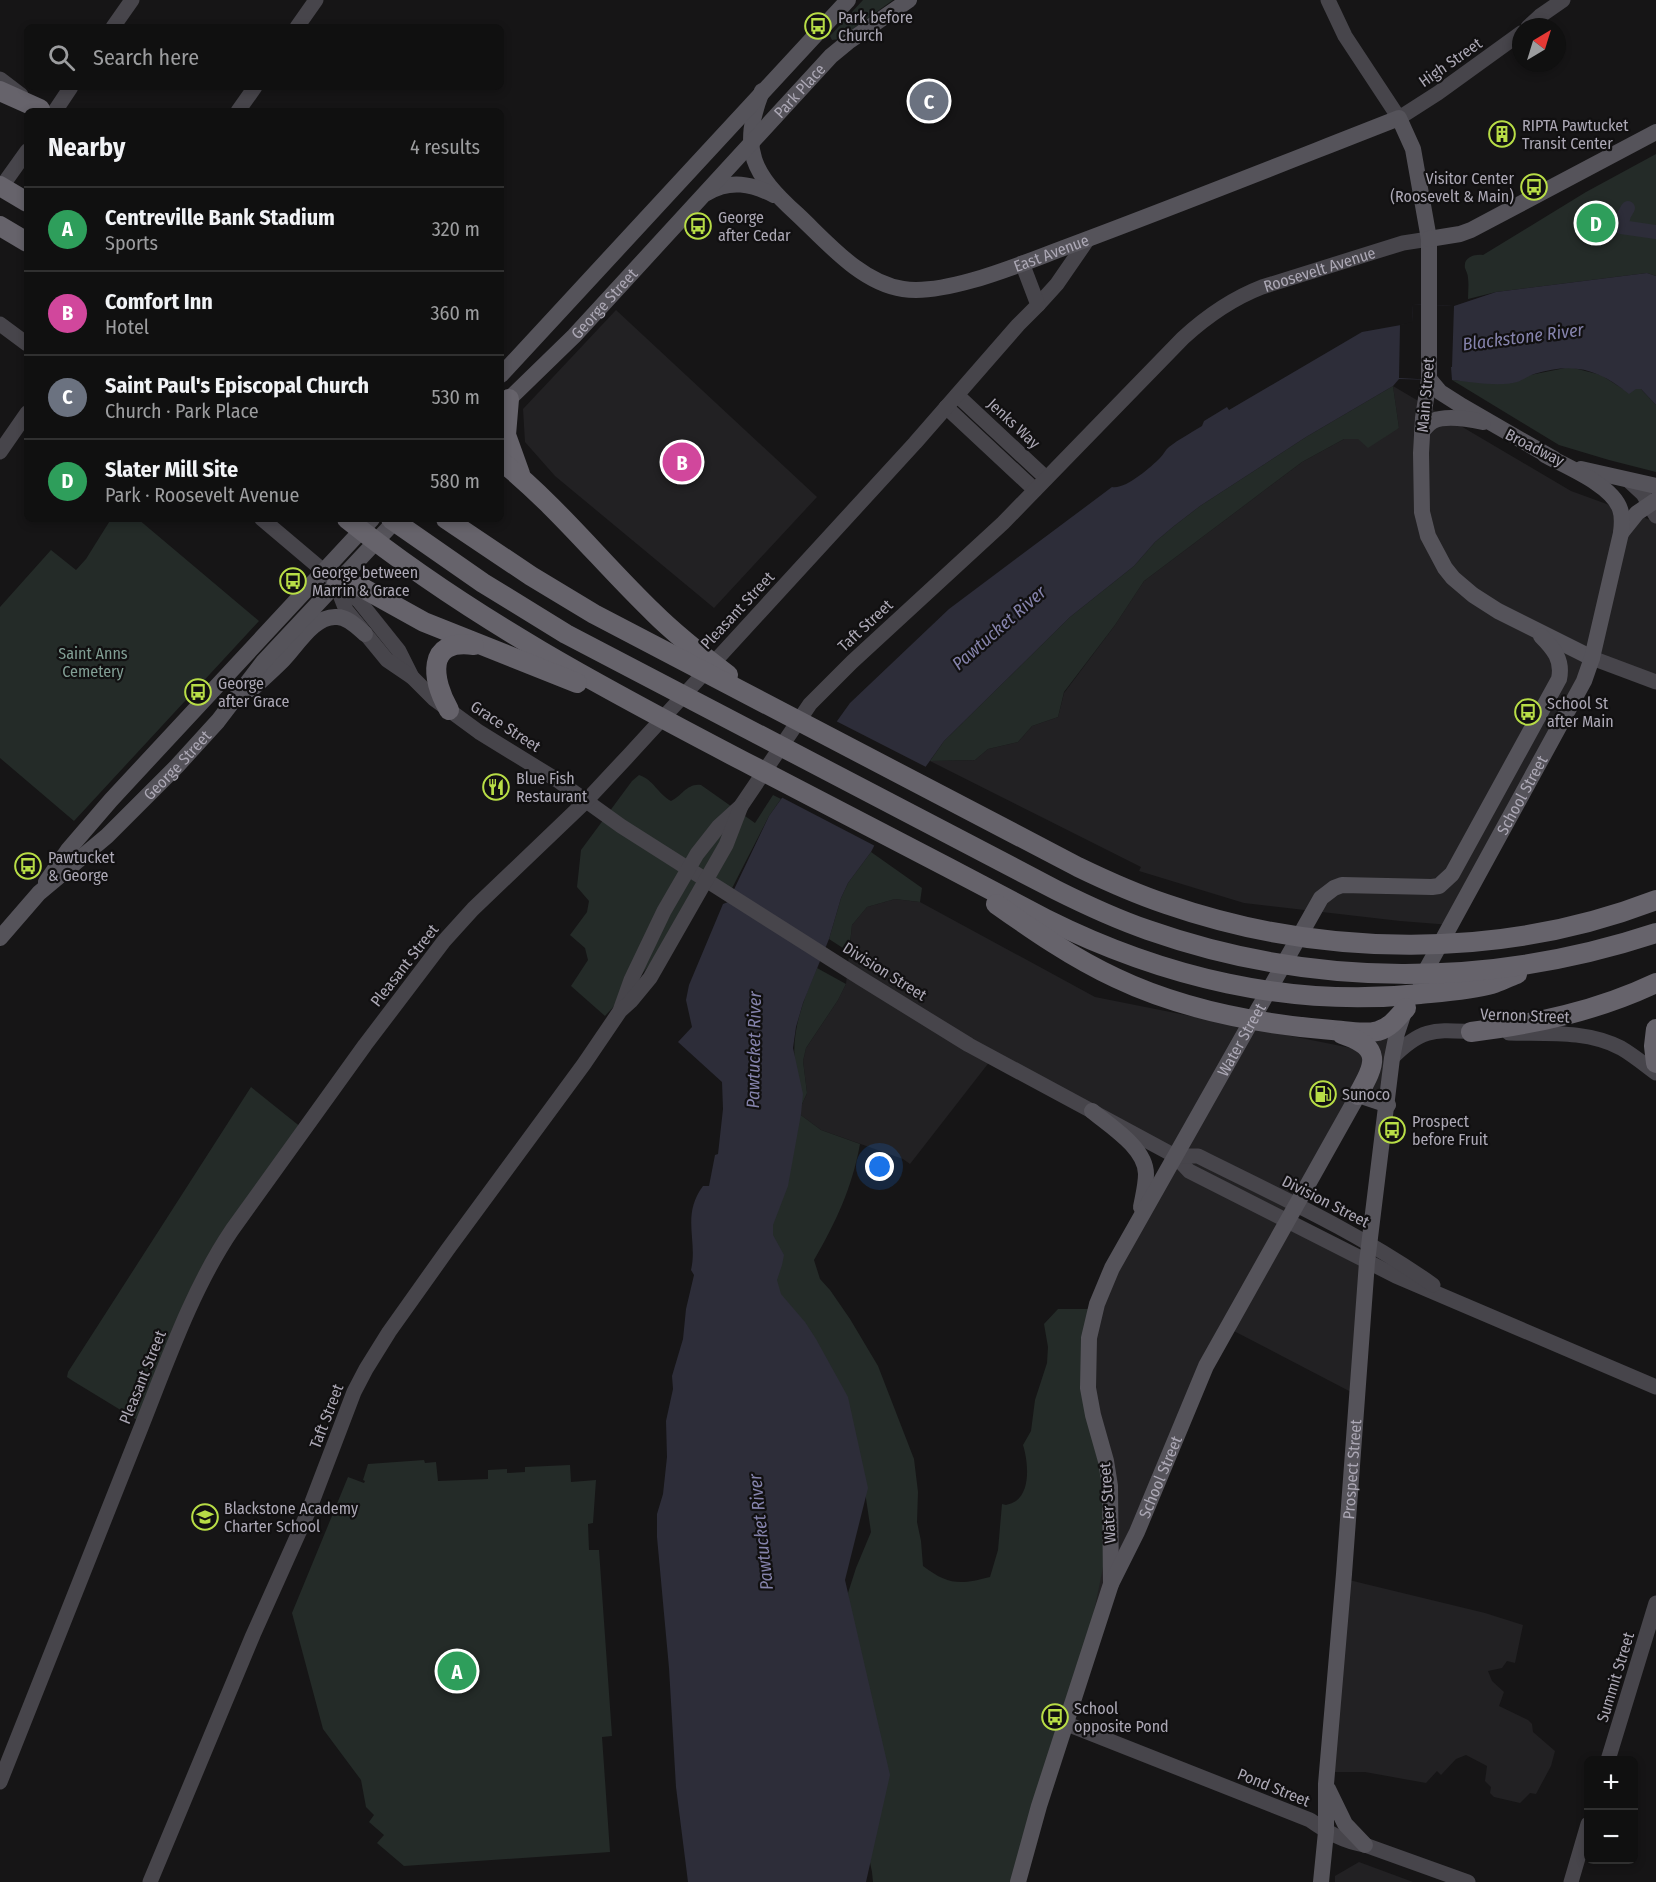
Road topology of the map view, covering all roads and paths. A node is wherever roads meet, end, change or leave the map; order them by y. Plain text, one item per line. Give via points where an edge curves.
1 (132, 0) edge
2 (316, 0) edge
3 (848, 0) edge
4 (909, 0) edge
5 (1328, 0) edge
6 (1554, 0) edge
7 (1563, 0) edge
8 (1540, 16) joint
9 (115, 24) edge
10 (299, 24) edge
11 (1512, 40) edge
12 (0, 79) edge
13 (68, 90) edge
14 (253, 90) edge
15 (0, 91) edge
16 (762, 92) junction
17 (41, 108) edge
18 (43, 108) edge
19 (48, 108) edge
20 (240, 108) edge
21 (1399, 118) junction
22 (1656, 132) edge
23 (751, 143) junction
24 (24, 155) edge
25 (683, 176) joint
26 (0, 188) edge
27 (702, 196) junction
28 (780, 199) junction
29 (24, 200) edge
30 (0, 225) edge
31 (1429, 238) junction
32 (1088, 239) junction
33 (24, 240) edge
34 (1022, 263) junction
35 (1038, 305) junction
36 (0, 324) edge
37 (24, 331) edge
38 (24, 342) edge
39 (504, 372) edge
40 (1429, 379) junction
41 (952, 401) junction
42 (505, 403) edge
43 (24, 417) edge
44 (1493, 425) junction
45 (1422, 432) junction
46 (0, 452) edge
47 (1545, 455) junction
48 (504, 463) edge
49 (521, 477) junction
50 (1628, 480) junction
51 (1041, 484) junction
52 (1656, 486) edge
53 (1653, 507) edge
54 (266, 522) edge
55 (351, 522) edge
56 (369, 522) edge
57 (394, 522) edge
58 (395, 522) edge
59 (450, 522) edge
60 (1621, 532) junction
61 (330, 577) junction
62 (1532, 628) junction
63 (365, 634) junction
64 (485, 647) junction
65 (690, 657) junction
66 (1592, 658) junction
67 (412, 677) junction
68 (1656, 682) edge
69 (449, 710) junction
70 (646, 710) junction
71 (201, 741) junction
72 (586, 801) junction
73 (741, 806) junction
74 (698, 854) junction
75 (931, 858) junction
76 (715, 865) junction
77 (1656, 889) edge
78 (39, 892) junction
79 (1656, 900) edge
80 (1621, 912) junction
81 (2, 933) edge
82 (1656, 933) edge
83 (1438, 983) junction
84 (1656, 983) edge
85 (1406, 1008) junction
86 (620, 1011) junction
87 (1656, 1029) edge
88 (1328, 1030) junction
89 (1471, 1032) junction
90 (1392, 1058) junction
91 (1653, 1067) edge
92 (1358, 1095) junction
93 (1388, 1105) junction
94 (1092, 1111) junction
95 (1175, 1156) junction
96 (1296, 1206) junction
97 (1287, 1221) junction
98 (1137, 1223) junction
99 (1369, 1244) junction
100 (1367, 1262) junction
101 (1453, 1299) junction
102 (1656, 1387) edge
103 (1111, 1584) junction
104 (1656, 1603) edge
105 (1067, 1724) junction
106 (1610, 1756) edge
107 (0, 1782) edge
108 (1326, 1784) junction
109 (1326, 1832) junction
110 (1584, 1838) edge
111 (1365, 1845) junction
112 (150, 1882) edge
113 (1018, 1882) edge
114 (1321, 1882) edge
115 (1468, 1882) edge
116 (1571, 1882) edge

1 - 9 main road
2 - 10 main road
3 - 16 main road, Park Place
4 - 23 main road, Park Place via 831,56
5 - 21 main road, Main Street via 1345,36
6 - 8 main road
7 - 8 main road
11 - 21 main road, High Street
12 - 18 main road
13 - 19 main road
14 - 20 main road
15 - 17 highway
16 - 23 main road via 752,123
16 - 25 main road, Park Place
21 - 31 main road, Main Street via 1417,162
21 - 32 main road, East Avenue
22 - 31 main road, Roosevelt Avenue via 1471,230
23 - 27 main road, Park Place
23 - 28 main road, East Avenue via 761,175
24 - 26 main road
25 - 39 main road, George Street
26 - 29 highway
27 - 28 main road via 718,187 739,184
27 - 42 main road, George Street via 574,336
28 - 34 main road, East Avenue via 856,266 892,287 915,290 943,286
30 - 33 highway
31 - 40 main road, Main Street
31 - 51 main road, Roosevelt Avenue via 1262,287 1212,313
32 - 34 main road, East Avenue
32 - 35 main road, Pleasant Street
34 - 35 main road
35 - 41 main road, Pleasant Street
36 - 37 main road
36 - 38 main road
40 - 44 main road, Broadway via 1446,396
40 - 45 main road, Main Street
41 - 51 main road, Jenks Way
41 - 72 main road, Pleasant Street
42 - 49 highway via 506,435
43 - 46 main road
44 - 45 main road via 1441,419
44 - 47 main road, Broadway
45 - 62 main road, Main Street via 1422,512 1439,559 1473,595
47 - 50 main road, Broadway via 1576,468
47 - 60 main road, School Street via 1610,494 1620,507
48 - 49 highway
49 - 65 highway via 565,518
50 - 52 main road, Broadway
50 - 53 main road
51 - 73 main road, Taft Street via 817,697
53 - 60 main road via 1631,518
54 - 61 main road
55 - 70 highway via 410,567 494,622
56 - 61 main road, George Street via 351,541
57 - 61 main road, George Street via 366,552
58 - 83 highway via 455,565 581,642 1056,891 1116,918 1194,945 1245,957 1321,970 1398,974
59 - 65 highway via 562,596
60 - 66 main road, School Street
61 - 63 main road, Grace Street via 346,610
61 - 64 highway via 361,587 410,615
61 - 67 main road, Grace Street via 358,601 393,642
61 - 71 main road, George Street
61 - 78 main road, George Street via 77,838
62 - 66 main road, Main Street
62 - 95 main road, Water Street via 1556,654 1561,666 1559,679 1452,874 1439,886 1342,885 1321,898
63 - 67 main road, Grace Street via 387,660
63 - 71 main road via 343,618 322,620
64 - 69 highway via 459,644 446,649 438,660 436,682
64 - 70 highway
65 - 80 highway via 763,703 1078,867 1143,896 1200,915 1337,941 1411,945 1459,944 1549,930
66 - 68 main road, Main Street
66 - 85 main road, School Street via 1584,681
67 - 69 main road, Grace Street
69 - 72 main road, Grace Street
70 - 75 highway
71 - 78 main road, George Street via 123,820
72 - 94 main road, Division Street via 862,979 985,1054
72 - 107 main road, Pleasant Street via 473,909 438,949 218,1252 144,1419
73 - 74 main road, Taft Street via 719,826
73 - 76 main road, Taft Street
74 - 76 main road
74 - 86 main road, Taft Street via 664,911
75 - 83 highway via 1091,940 1157,965 1231,985 1348,998 1384,997
75 - 88 highway via 1094,967 1158,995 1224,1014
76 - 86 main road, Taft Street via 658,965
77 - 80 highway
78 - 81 main road, George Street
79 - 80 highway
82 - 83 highway via 1548,962 1490,985
84 - 89 highway via 1569,1015
85 - 88 highway via 1380,1031
85 - 90 main road, School Street
86 - 112 main road, Taft Street via 366,1369
87 - 91 highway
88 - 92 highway via 1360,1042 1371,1052 1372,1067
89 - 90 main road, Vernon Street via 1420,1035
89 - 91 main road, Vernon Street via 1585,1036 1614,1045
90 - 93 main road, Prospect Street
92 - 93 main road
92 - 96 main road, School Street
93 - 99 main road, Prospect Street
94 - 95 main road, Division Street
94 - 98 main road via 1133,1145 1143,1159 1146,1173
95 - 96 main road, Division Street via 1198,1156
95 - 97 main road, Division Street via 1189,1171
95 - 98 main road, Water Street
96 - 97 main road, School Street
96 - 99 main road, Division Street
97 - 100 main road, Division Street
97 - 103 main road, School Street via 1206,1366 1137,1532
98 - 103 main road, Water Street via 1097,1304 1087,1360 1088,1388 1110,1486
99 - 100 main road, Prospect Street
99 - 101 main road, Division Street
100 - 101 main road, Division Street
100 - 108 main road, Prospect Street
101 - 102 main road, Division Street
103 - 105 main road, School Street
104 - 106 main road, Summit Street
105 - 109 main road, Pond Street via 1310,1820
105 - 113 main road, School Street
108 - 109 main road, Prospect Street
108 - 111 main road via 1345,1824
109 - 111 main road, Pond Street
109 - 114 main road, Prospect Street
110 - 116 main road
111 - 115 main road, Pond Street

